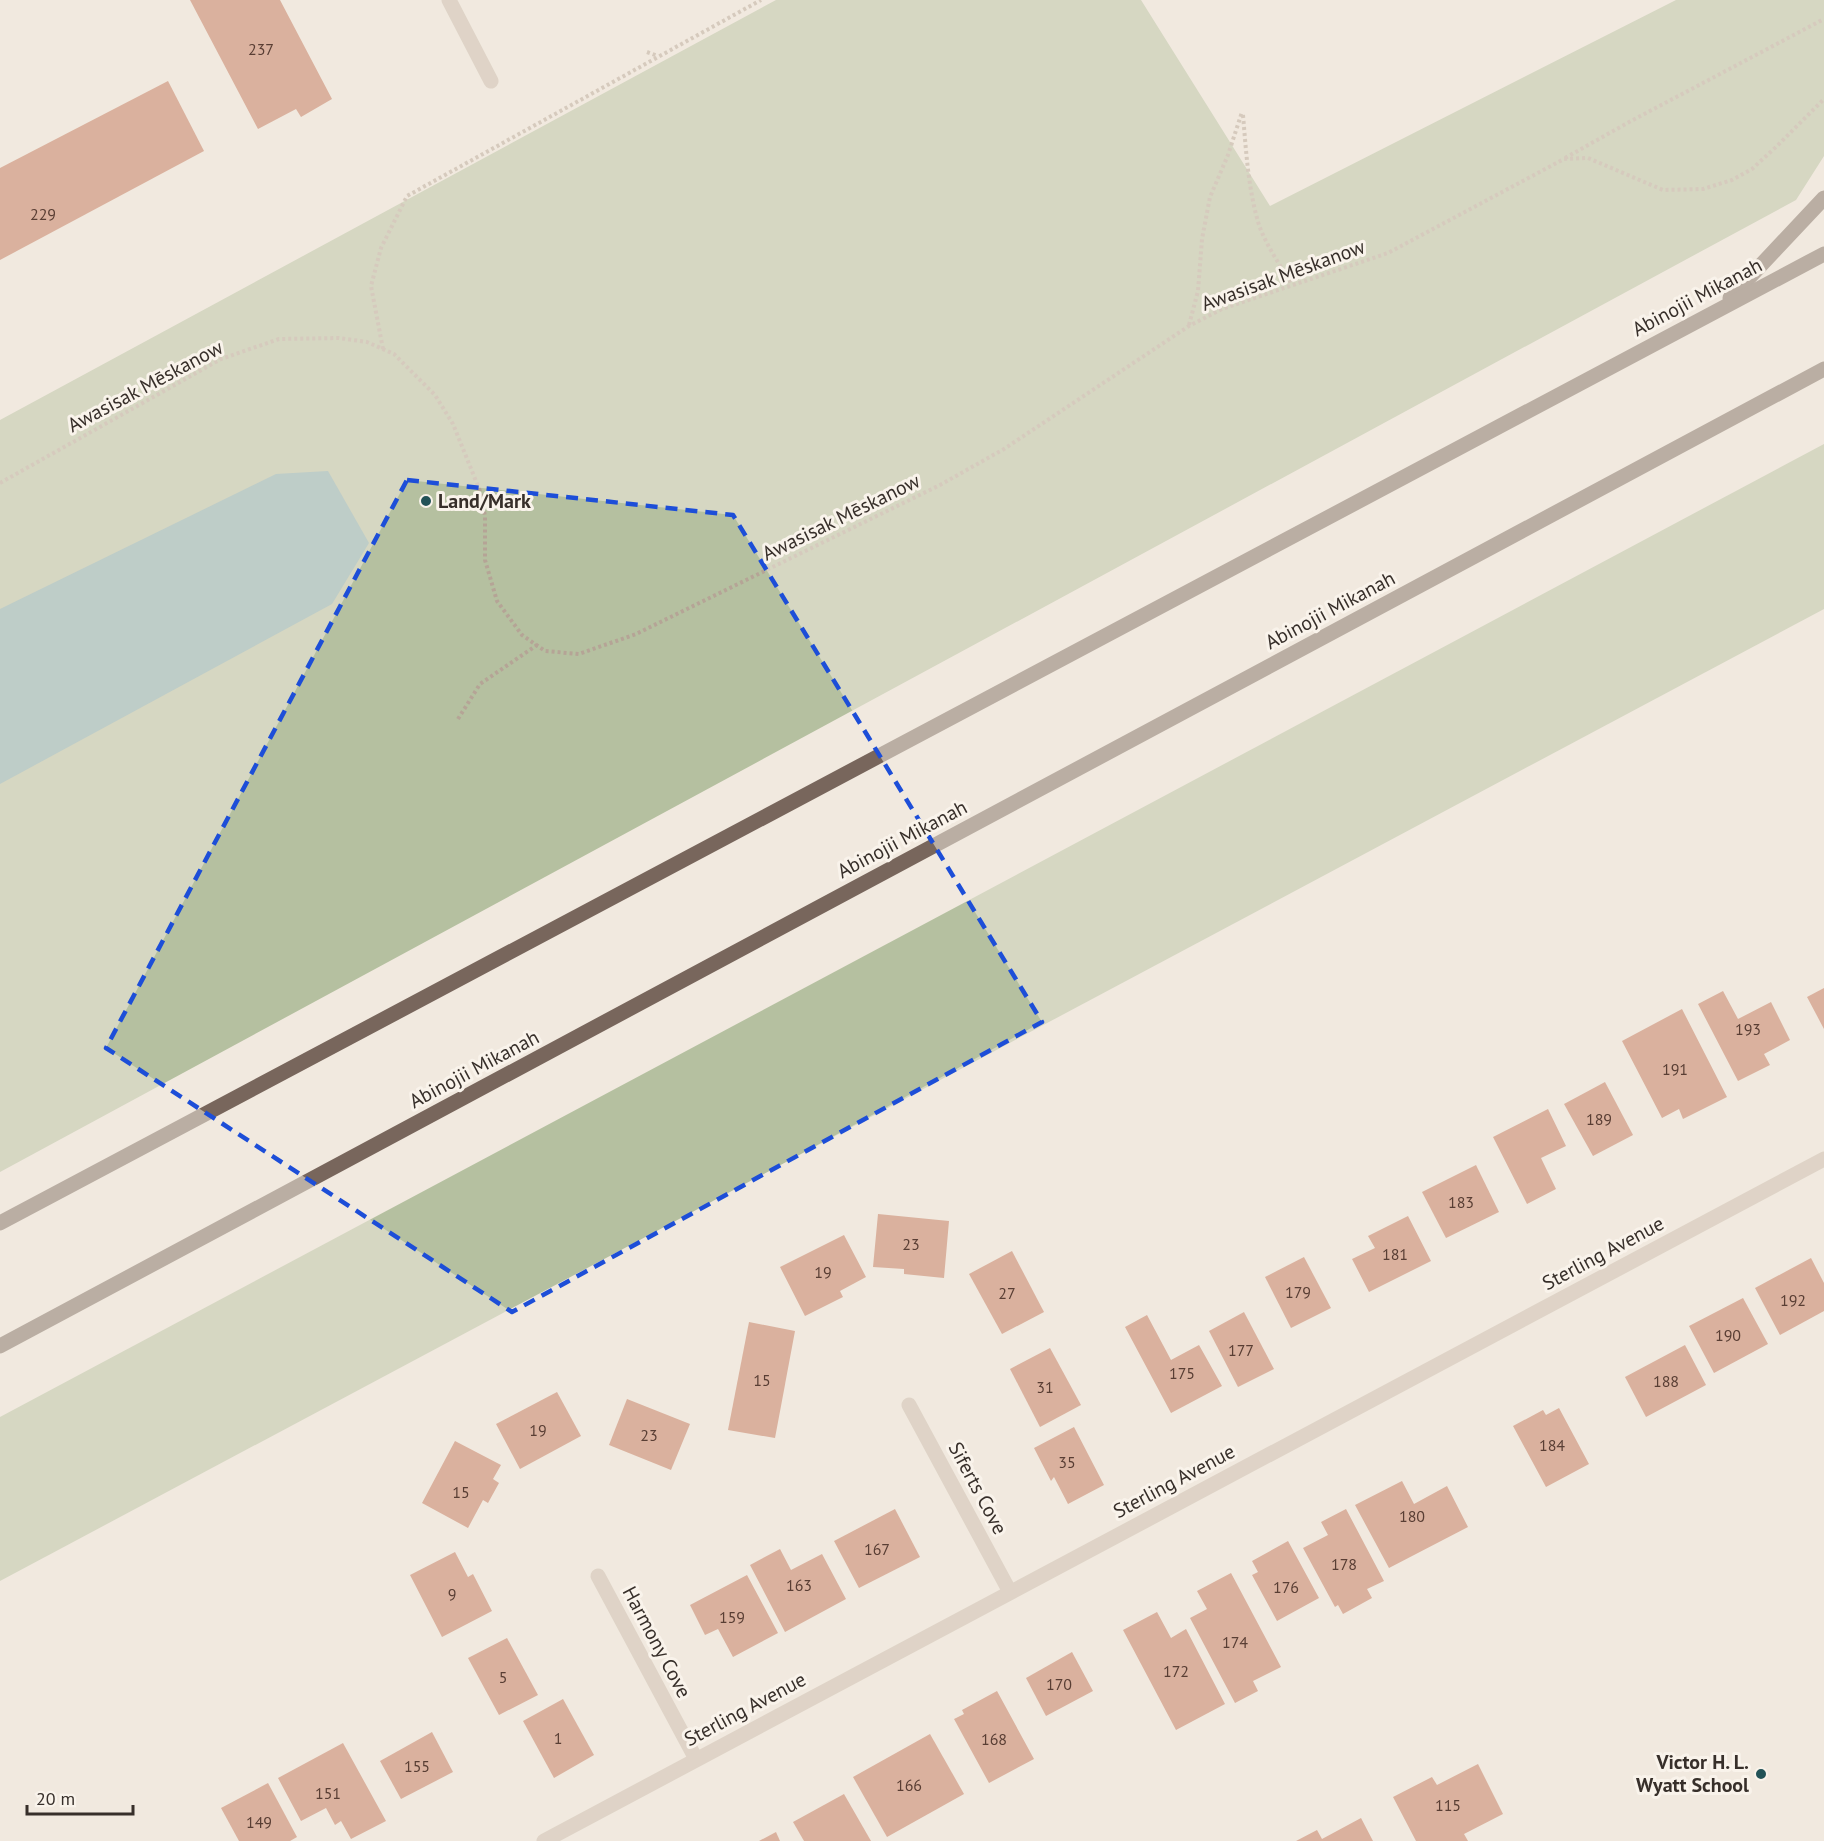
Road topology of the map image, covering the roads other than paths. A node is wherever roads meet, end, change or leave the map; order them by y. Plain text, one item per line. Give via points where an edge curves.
1 (449, 0) edge
2 (491, 81) dead end
3 (1824, 198) edge
4 (1824, 254) edge
5 (1720, 309) junction
6 (1824, 369) edge
7 (1824, 1159) edge
8 (0, 1223) edge
9 (0, 1347) edge
10 (909, 1405) dead end
11 (598, 1576) dead end
12 (1010, 1592) junction
13 (696, 1759) junction
14 (544, 1841) edge

1 - 2 street
3 - 5 main road
4 - 5 main road, Abinojii Mikanah
5 - 8 main road, Abinojii Mikanah
6 - 9 main road, Abinojii Mikanah
7 - 12 street, Sterling Avenue
10 - 12 street, Siferts Cove
11 - 13 street, Harmony Cove
12 - 13 street, Sterling Avenue
13 - 14 street, Sterling Avenue

